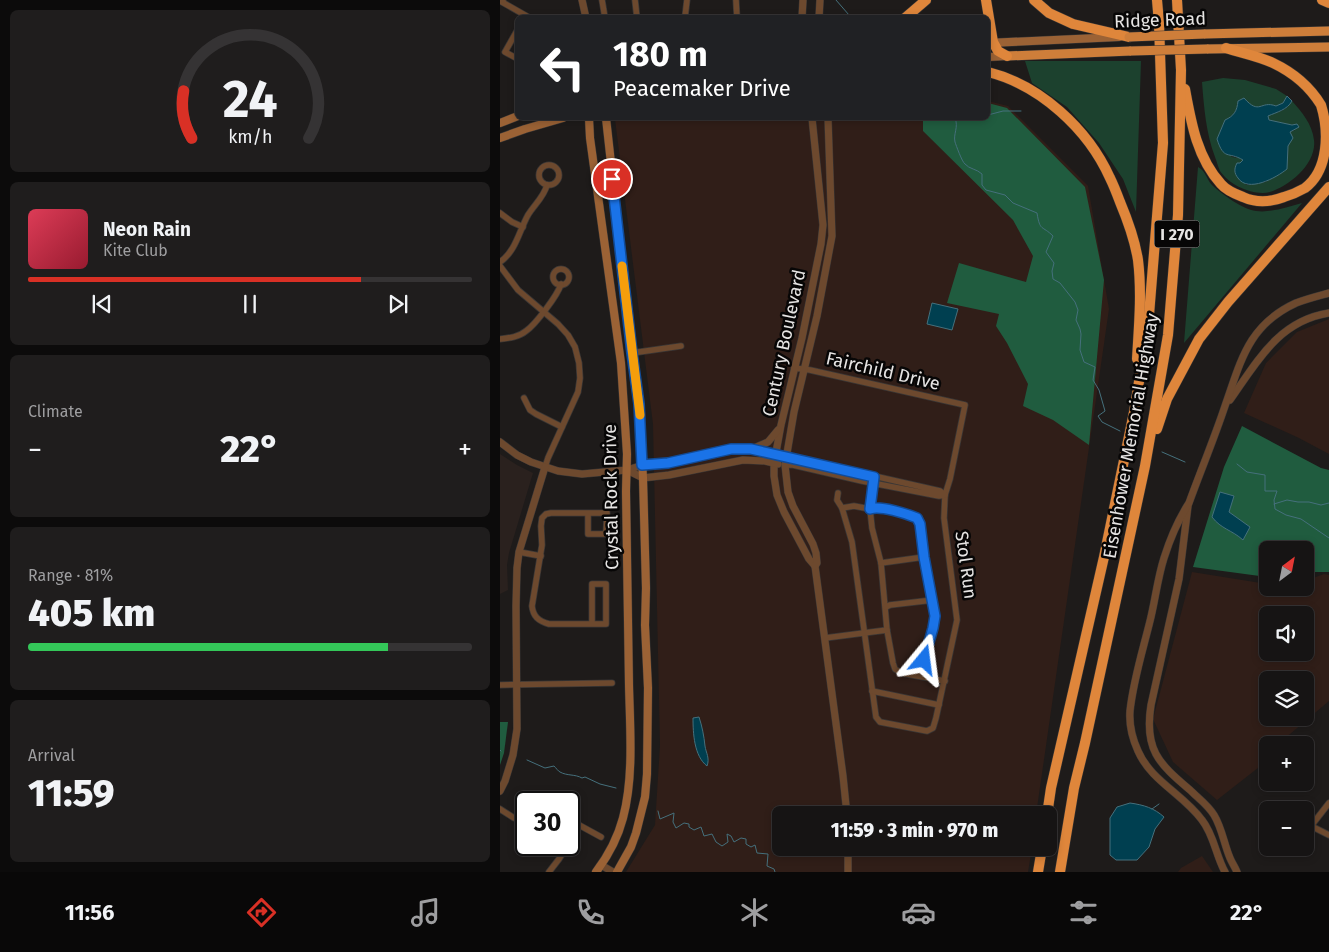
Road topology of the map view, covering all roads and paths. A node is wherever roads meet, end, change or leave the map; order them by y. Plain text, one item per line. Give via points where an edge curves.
1 (503, 0) edge
2 (582, 0) edge
3 (602, 0) edge
4 (635, 0) edge
5 (686, 0) edge
6 (736, 0) edge
7 (803, 0) edge
8 (820, 0) edge
9 (926, 0) edge
10 (986, 0) edge
11 (1034, 0) edge
12 (1156, 0) edge
13 (1177, 0) edge
14 (1322, 0) edge
15 (1329, 3) edge
16 (523, 15) edge
17 (584, 15) edge
18 (604, 15) edge
19 (638, 15) edge
20 (685, 15) edge
21 (737, 15) edge
22 (802, 15) edge
23 (819, 15) edge
24 (908, 15) edge
25 (987, 15) edge
26 (1329, 31) edge
27 (515, 34) edge
28 (1129, 37) junction
29 (990, 42) edge
30 (1329, 47) edge
31 (1226, 48) junction
32 (1007, 56) junction
33 (515, 57) edge
34 (990, 57) edge
35 (1181, 70) junction
36 (990, 72) edge
37 (515, 117) edge
38 (556, 120) edge
39 (589, 120) edge
40 (606, 120) edge
41 (812, 120) edge
42 (828, 120) edge
43 (500, 123) edge
44 (500, 138) edge
45 (547, 185) dead end
46 (1327, 188) edge
47 (500, 213) edge
48 (523, 227) junction
49 (500, 264) edge
50 (561, 284) dead end
51 (1329, 293) edge
52 (544, 312) junction
53 (1329, 312) edge
54 (500, 339) edge
55 (681, 346) dead end
56 (632, 353) junction
57 (794, 368) junction
58 (804, 369) junction
59 (524, 398) dead end
60 (965, 405) joint
61 (1225, 407) junction
62 (1134, 412) junction
63 (781, 425) junction
64 (562, 427) junction
65 (500, 442) edge
66 (751, 449) junction
67 (776, 454) junction
68 (786, 456) junction
69 (774, 463) junction
70 (642, 465) junction
71 (785, 465) junction
72 (1145, 466) junction
73 (545, 467) junction
74 (627, 470) junction
75 (644, 478) junction
76 (874, 480) junction
77 (838, 493) dead end
78 (945, 494) junction
79 (1189, 503) junction
80 (842, 508) junction
81 (870, 509) junction
82 (588, 513) junction
83 (519, 552) junction
84 (541, 556) junction
85 (924, 557) junction
86 (881, 563) junction
87 (814, 566) junction
88 (932, 600) junction
89 (886, 607) junction
90 (592, 624) junction
91 (887, 630) junction
92 (864, 633) junction
93 (825, 638) junction
94 (919, 676) junction
95 (945, 681) junction
96 (612, 682) dead end
97 (517, 684) junction
98 (500, 685) edge
99 (872, 691) junction
100 (939, 705) junction
101 (1074, 788) junction
102 (500, 791) edge
103 (1329, 802) edge
104 (846, 806) edge
105 (1048, 806) edge
106 (500, 810) edge
107 (515, 818) edge
108 (580, 826) edge
109 (1329, 836) edge
110 (602, 837) dead end
111 (559, 856) edge
112 (848, 856) edge
113 (1041, 856) edge
114 (602, 865) junction
115 (548, 872) edge
116 (596, 872) edge
117 (613, 872) edge
118 (617, 872) edge
119 (848, 872) edge
120 (1038, 872) edge
121 (1060, 872) edge
122 (1066, 872) edge
123 (1225, 872) edge
124 (1237, 872) edge

1 - 16 street
2 - 17 street
3 - 18 street
4 - 19 street
5 - 20 street
6 - 21 street
7 - 22 street
8 - 23 street
9 - 24 highway
10 - 25 highway
11 - 28 highway via 1073,24
12 - 62 highway, Eisenhower Memorial Highway / I 270 via 1163,143 1148,327
13 - 35 highway, Eisenhower Memorial Highway / I 270
14 - 15 highway
26 - 28 highway, Ridge Road, bridge
27 - 33 street via 505,52
28 - 29 main road, Ridge Road
29 - 32 highway
30 - 31 highway, Ridge Road
31 - 32 highway, Ridge Road, bridge
31 - 35 highway via 1273,63 1295,76 1321,106 1329,142 1324,162 1305,188 1294,194 1256,201 1221,185 1199,150
32 - 34 main road
35 - 72 highway, Eisenhower Memorial Highway / I 270 via 1178,215 1168,335
36 - 62 highway via 1032,90 1049,102 1082,134 1110,177 1138,259 1140,313
37 - 43 main road
38 - 44 main road
39 - 74 main road, Crystal Rock Drive via 621,362
40 - 56 main road, Crystal Rock Drive
41 - 57 street, Century Boulevard via 823,225
42 - 58 street, Century Boulevard via 832,236
45 - 48 street
46 - 72 highway via 1199,339 1167,399
47 - 48 street
48 - 49 street via 511,252
49 - 52 street via 518,290
50 - 52 street
51 - 61 street via 1297,303 1266,324 1251,341 1240,362
52 - 54 street via 527,331
52 - 64 street via 568,335 579,363 578,392
53 - 61 street via 1315,315 1282,333 1251,368
55 - 56 street
56 - 70 main road, Crystal Rock Drive
57 - 58 street, Fairchild Drive
57 - 63 street, Century Boulevard
58 - 60 street, Fairchild Drive
58 - 68 street, Century Boulevard
59 - 64 street via 530,410
60 - 78 street, Stol Run
61 - 79 street
62 - 105 highway, Eisenhower Memorial Highway / I 270
63 - 66 street via 768,442
63 - 67 street, Century Boulevard
64 - 73 street
65 - 73 street via 517,455
66 - 67 street
66 - 70 street via 731,449 668,463
67 - 68 street
67 - 69 street, Century Boulevard
68 - 71 street, Century Boulevard
68 - 76 street
69 - 71 street
69 - 75 street via 743,460
69 - 87 street, Century Boulevard via 777,495
70 - 74 street
70 - 75 main road, Crystal Rock Drive
71 - 76 street
71 - 87 street, Century Boulevard via 788,492 816,553 817,563
72 - 101 highway, Eisenhower Memorial Highway / I 270
73 - 74 street via 582,474
73 - 83 street
74 - 75 street
74 - 114 main road, Crystal Rock Drive via 629,781 619,829
75 - 118 main road, Crystal Rock Drive via 647,774 636,833
76 - 78 street via 940,496
76 - 81 street
77 - 80 street via 837,500
78 - 95 street, Stol Run via 944,518 957,620
79 - 123 street via 1164,559 1137,672 1130,725 1147,768 1204,821
79 - 124 street via 1179,579 1148,722 1154,750 1162,764 1214,814
80 - 81 street
80 - 92 street via 852,542
81 - 85 street via 880,508 917,518
81 - 86 street
82 - 82 street via 588,534 606,534 607,513
82 - 84 street via 546,514 541,526
83 - 84 street
83 - 97 street
84 - 90 street via 532,606 534,616 549,624
85 - 86 street
85 - 88 street
86 - 89 street
87 - 93 street, Century Boulevard
88 - 89 street
88 - 94 street via 933,628
89 - 91 street
90 - 90 street via 606,624 606,584 592,584
91 - 92 street
91 - 94 street via 895,668 901,673
92 - 93 street
92 - 99 street
93 - 104 street, Century Boulevard
94 - 95 street
95 - 100 street, Stol Run
96 - 97 street
97 - 98 street
97 - 102 street via 516,742
99 - 100 street
99 - 100 street, Stol Run via 876,717 880,722 927,732 933,728
101 - 121 highway, Eisenhower Memorial Highway / I 270
101 - 122 highway
103 - 109 street via 1311,826
106 - 107 street
108 - 110 street
111 - 115 street
112 - 119 street
113 - 120 highway
114 - 116 main road, Crystal Rock Drive
114 - 117 street

